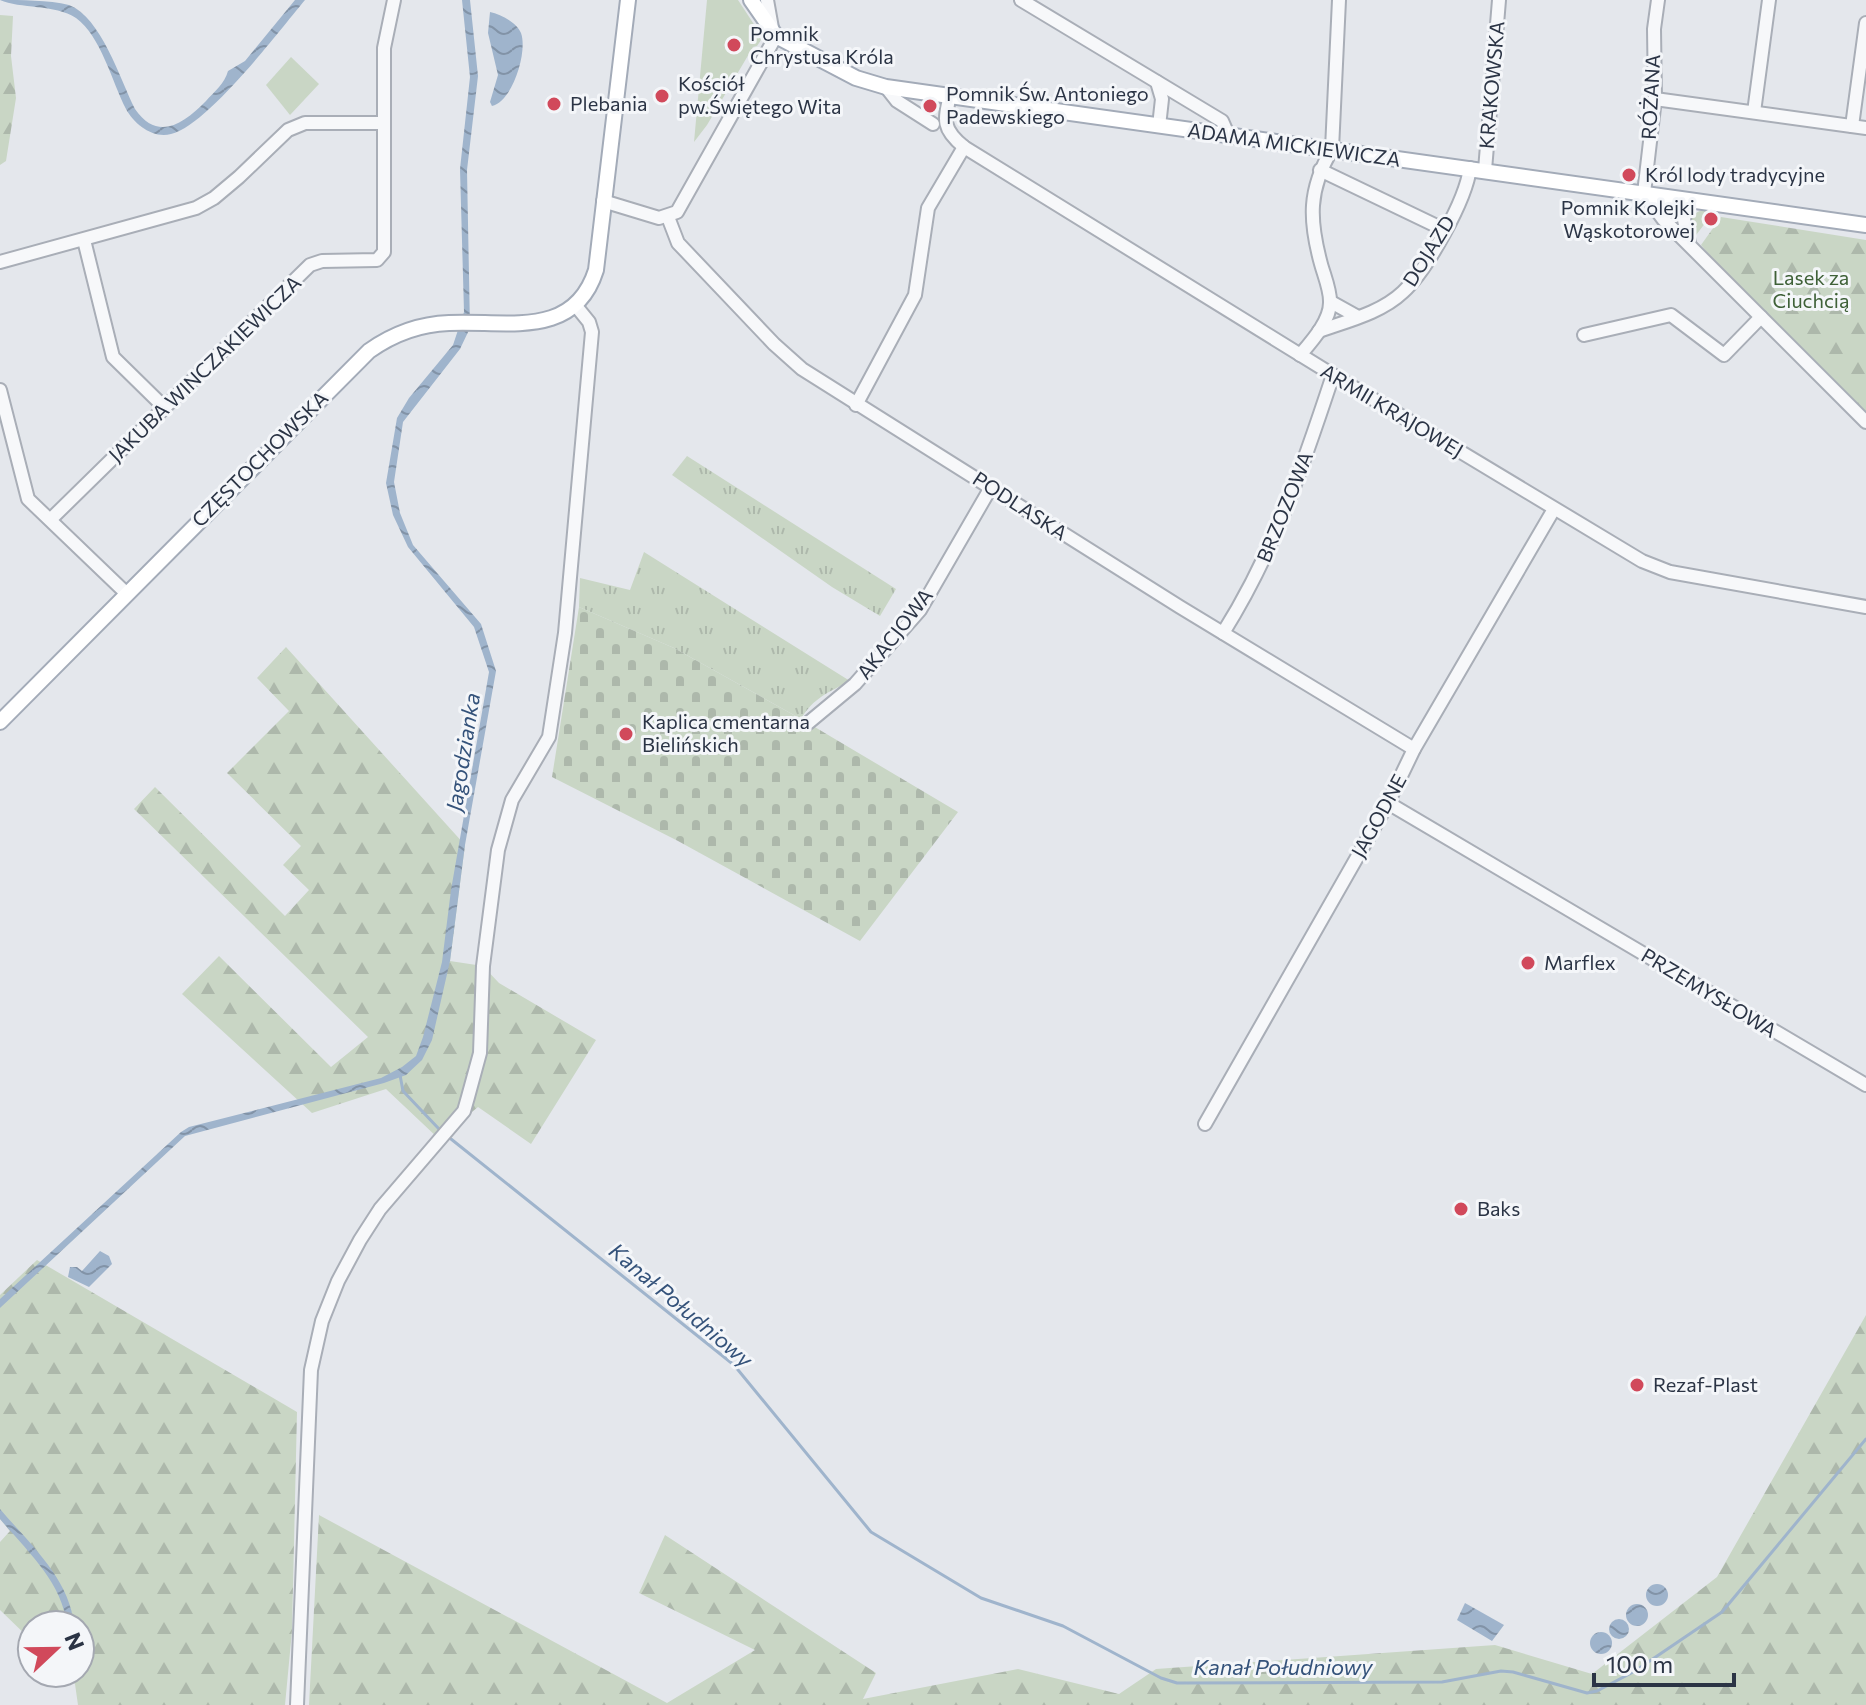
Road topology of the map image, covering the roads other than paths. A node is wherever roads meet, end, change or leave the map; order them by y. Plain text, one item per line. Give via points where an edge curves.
1 (394, 0) edge
2 (628, 0) edge
3 (751, 0) edge
4 (767, 0) edge
5 (1021, 0) edge
6 (1339, 0) edge
7 (1499, 0) edge
8 (1658, 0) edge
9 (1769, 0) edge
10 (1866, 23) edge
11 (774, 34) junction
12 (1157, 82) junction
13 (886, 87) junction
14 (950, 95) junction
15 (1655, 99) junction
16 (1754, 112) junction
17 (384, 123) junction
18 (933, 124) dead end
19 (1159, 126) junction
20 (1859, 127) edge
21 (1229, 137) junction
22 (964, 147) junction
23 (1332, 149) junction
24 (1477, 169) junction
25 (1320, 170) junction
26 (1644, 193) junction
27 (1681, 199) junction
28 (603, 201) junction
29 (668, 217) junction
30 (1866, 225) edge
31 (1671, 227) junction
32 (1445, 230) junction
33 (84, 240) junction
34 (1690, 245) junction
35 (0, 262) edge
36 (1331, 302) junction
37 (576, 306) junction
38 (1358, 317) junction
39 (1761, 317) junction
40 (1319, 331) junction
41 (1584, 335) dead end
42 (1300, 355) junction
43 (1333, 375) junction
44 (0, 390) edge
45 (856, 405) junction
46 (165, 408) junction
47 (1866, 422) edge
48 (990, 489) junction
49 (1554, 509) junction
50 (51, 519) junction
51 (127, 594) junction
52 (1866, 607) edge
53 (1223, 633) junction
54 (0, 722) edge
55 (808, 723) dead end
56 (1414, 749) junction
57 (1388, 803) junction
58 (1866, 1085) edge
59 (1205, 1124) dead end
60 (297, 1705) edge

1 - 17 street via 384,48
2 - 28 main road
3 - 11 main road, ADAMA MICKIEWICZA
4 - 11 street
5 - 12 street
6 - 23 street
7 - 24 street, KRAKOWSKA
8 - 15 street, RÓŻANA
9 - 16 street
10 - 20 street
11 - 13 main road, ADAMA MICKIEWICZA via 856,78
11 - 29 street via 691,189
12 - 19 street via 1162,99
12 - 21 street via 1222,121
13 - 14 main road, ADAMA MICKIEWICZA
13 - 18 street via 897,101
14 - 19 main road, ADAMA MICKIEWICZA
14 - 22 street, ARMII KRAJOWEJ via 945,123 950,136
15 - 16 street
15 - 26 street, RÓŻANA
16 - 20 street
17 - 33 street via 296,126 196,208
17 - 46 street, JAKUBA WINCZAKIEWICZA via 384,252 377,260 310,265
19 - 21 main road, ADAMA MICKIEWICZA
21 - 23 main road, ADAMA MICKIEWICZA
22 - 42 street, ARMII KRAJOWEJ
22 - 45 street via 928,208 915,295
23 - 24 main road, ADAMA MICKIEWICZA
23 - 25 street
24 - 26 main road, ADAMA MICKIEWICZA
24 - 32 street, DOJAZD
25 - 32 street
25 - 36 street via 1311,230
26 - 27 main road, ADAMA MICKIEWICZA
26 - 31 street
27 - 30 main road, ADAMA MICKIEWICZA
27 - 31 street via 1668,212
27 - 34 street
28 - 29 street
28 - 37 main road via 596,270
29 - 45 street, PODLASKA via 678,243 774,344
31 - 34 street
32 - 38 street, DOJAZD via 1402,293
33 - 35 street
33 - 46 street via 113,357
34 - 39 street
36 - 38 street
36 - 40 street
37 - 51 main road, CZĘSTOCHOWSKA via 540,321 448,323 386,339 361,358
37 - 60 street via 592,332 565,633 549,737 512,800 498,850 483,966 480,1053 464,1111 380,1209 338,1281 322,1321 307,1418
38 - 40 street, DOJAZD
39 - 41 street via 1724,355 1671,315
39 - 47 street
40 - 42 street
42 - 43 street, ARMII KRAJOWEJ
43 - 49 street, ARMII KRAJOWEJ
43 - 53 street, BRZOZOWA via 1281,525
44 - 50 street via 28,499
45 - 48 street, PODLASKA
46 - 50 street, JAKUBA WINCZAKIEWICZA
48 - 53 street, PODLASKA
48 - 55 street, AKACJOWA via 920,610 855,684
49 - 52 street, ARMII KRAJOWEJ via 1670,572
49 - 56 street, JAGODNE
50 - 51 street
51 - 54 main road, CZĘSTOCHOWSKA
53 - 56 street, PODLASKA
56 - 57 street, JAGODNE
57 - 58 street, PRZEMYSŁOWA
57 - 59 street, JAGODNE

